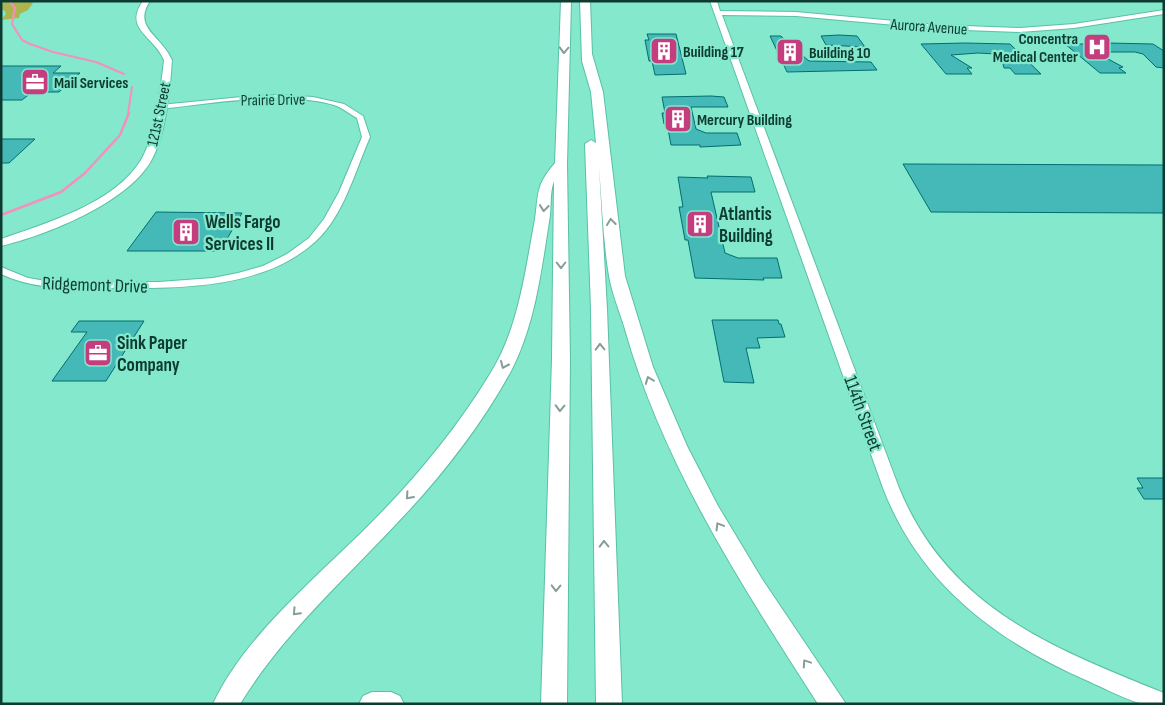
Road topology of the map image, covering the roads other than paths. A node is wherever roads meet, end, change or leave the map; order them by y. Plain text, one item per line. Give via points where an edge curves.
1 (147, 1) edge
2 (566, 1) edge
3 (585, 1) edge
4 (713, 1) edge
5 (1164, 8) edge
6 (1164, 12) edge
7 (718, 15) junction
8 (1114, 20) junction
9 (586, 51) junction
10 (160, 108) junction
11 (366, 137) joint
12 (561, 164) junction
13 (1, 243) edge
14 (1, 270) edge
15 (605, 593) junction
16 (1164, 703) edge
17 (226, 704) edge
18 (372, 704) edge
19 (391, 704) edge
20 (554, 704) edge
21 (609, 704) edge
22 (618, 704) edge
23 (833, 704) edge

1 - 10 street, 121st Street via 139,14 139,24 164,48 168,60
2 -> 12 highway
3 - 9 highway
4 - 7 street, 114th Street
5 - 8 street, Aurora Avenue via 1123,15
6 - 8 street, Aurora Avenue
7 - 8 street, Aurora Avenue via 1020,30
7 - 16 street, 114th Street via 891,488 911,533 960,590 1021,637 1058,658
15 -> 9 highway via 599,309
23 -> 9 highway via 754,585 709,509 644,367 617,276 597,92
10 - 11 street, Prairie Drive via 267,97 307,98 338,104 353,112 363,121
10 - 13 street, 121st Street via 151,153 130,179 82,211
11 - 14 street, Ridgemont Drive via 326,226 311,241 287,256 242,274 162,286 57,285 26,280
12 -> 17 highway via 547,182 543,218 521,324 493,386 468,425 430,473 272,638
12 -> 20 highway via 561,359
15 - 21 highway
15 - 22 highway
18 - 19 highway

